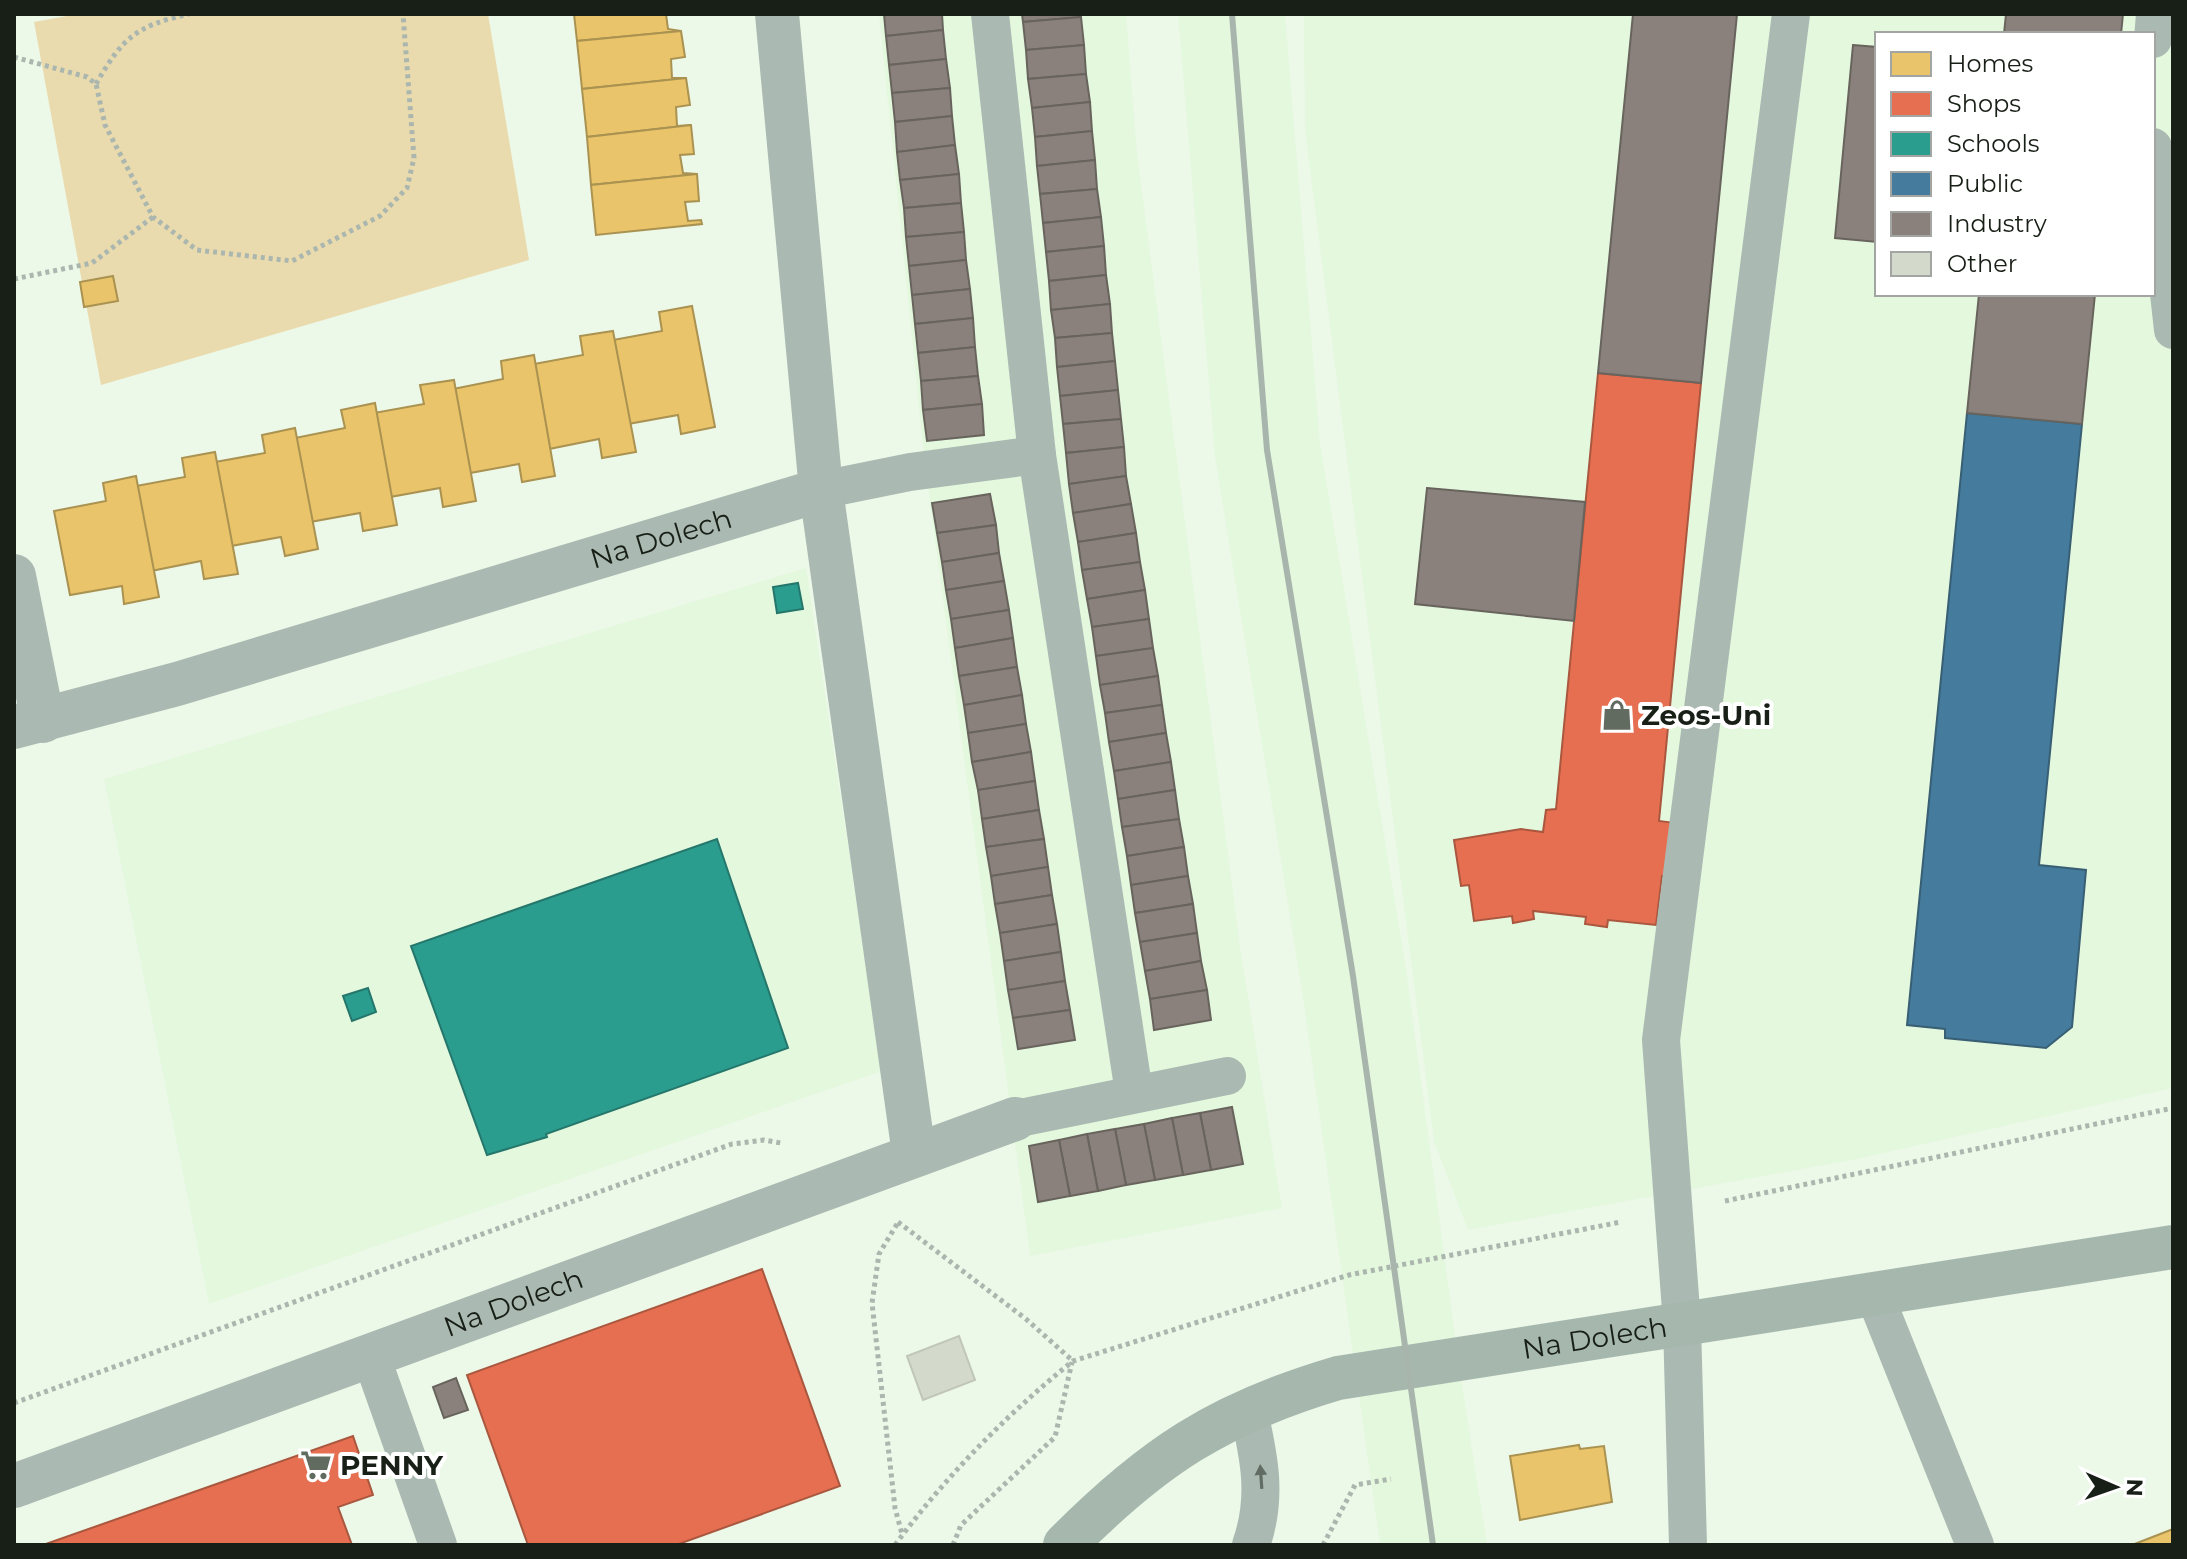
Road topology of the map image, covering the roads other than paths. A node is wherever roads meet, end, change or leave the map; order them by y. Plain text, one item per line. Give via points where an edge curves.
1 (777, 14) edge
2 (990, 14) edge
3 (1791, 14) edge
4 (2155, 165) edge
5 (2173, 330) edge
6 (1037, 455) junction
7 (821, 490) junction
8 (14, 576) edge
9 (28, 724) edge
10 (1227, 1076) dead end
11 (1134, 1093) junction
12 (1015, 1119) joint
13 (914, 1154) junction
14 (2173, 1247) edge
15 (1875, 1296) junction
16 (1682, 1324) junction
17 (371, 1356) junction
18 (1248, 1408) junction
19 (14, 1486) edge
20 (438, 1545) edge
21 (1065, 1545) edge
22 (1251, 1545) edge
23 (1688, 1545) edge
24 (1975, 1545) edge

1 - 7 street
2 - 6 lane
3 - 16 lane via 1661,1040
4 - 5 lane
6 - 7 lane
6 - 11 lane
7 - 9 street, Na Dolech
7 - 13 street
8 - 9 street, Na Dolech
10 - 11 lane
11 - 12 lane
12 - 13 street, Na Dolech
13 - 17 street, Na Dolech
14 - 15 main road, Na Dolech
15 - 16 main road, Na Dolech
15 - 24 lane
16 - 18 main road, Na Dolech via 1338,1378
16 - 23 lane
17 - 19 street, Na Dolech
17 - 20 lane
18 - 21 main road, Na Dolech via 1159,1459 1117,1492
22 -> 18 lane via 1263,1479

